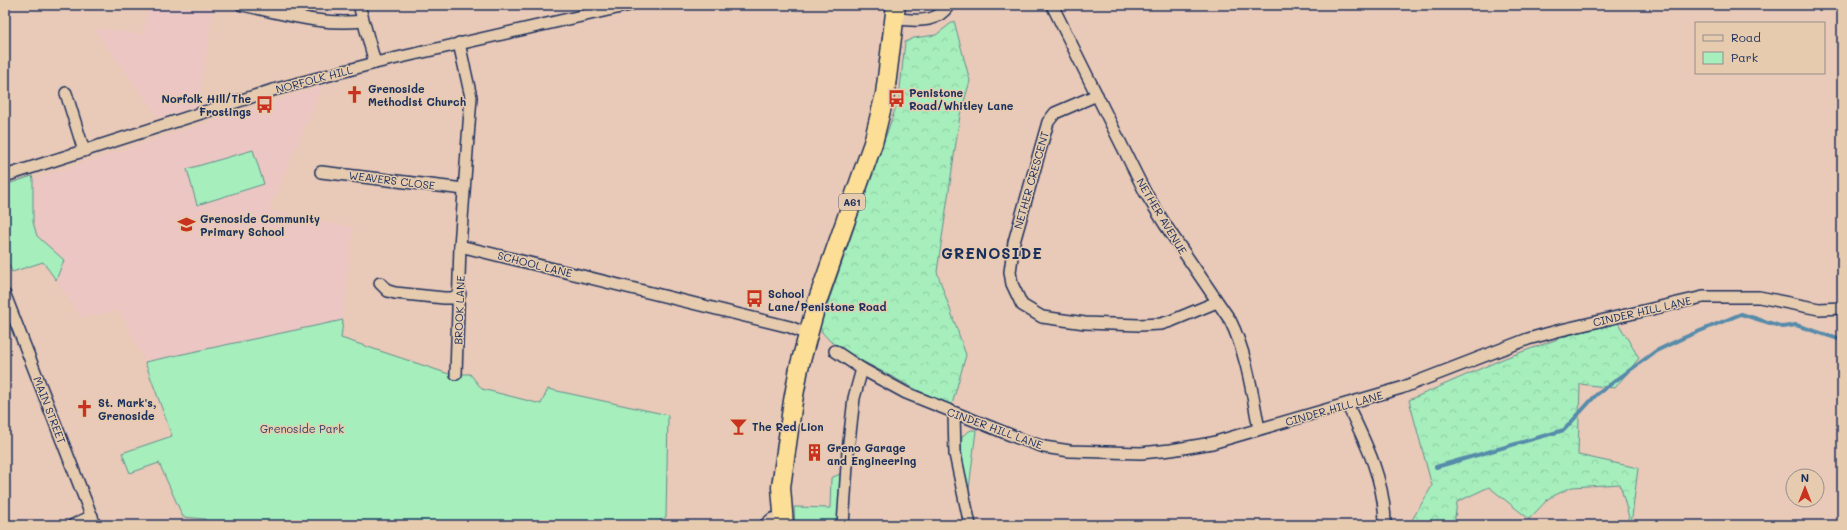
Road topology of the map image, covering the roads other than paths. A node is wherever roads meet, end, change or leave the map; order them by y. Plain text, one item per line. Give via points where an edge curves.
1 (242, 5) edge
2 (359, 5) edge
3 (630, 5) edge
4 (948, 5) edge
5 (1052, 5) edge
6 (895, 12) edge
7 (363, 21) junction
8 (459, 43) junction
9 (375, 63) junction
10 (66, 93) dead end
11 (1097, 95) junction
12 (84, 151) junction
13 (321, 172) dead end
14 (5, 176) edge
15 (464, 189) junction
16 (460, 246) junction
17 (380, 283) dead end
18 (460, 294) junction
19 (5, 295) edge
20 (1217, 302) junction
21 (1842, 308) edge
22 (807, 334) junction
23 (835, 350) dead end
24 (862, 369) junction
25 (456, 374) dead end
26 (1347, 404) junction
27 (954, 414) junction
28 (1259, 429) junction
29 (93, 520) edge
30 (784, 521) edge
31 (72, 525) edge
32 (765, 525) edge
33 (843, 525) edge
34 (970, 525) edge
35 (1385, 525) edge

1 - 7 street via 326,22
2 - 7 street
3 - 8 street, NORFOLK HILL
4 - 6 street via 937,17 928,20
5 - 11 street, NETHER AVENUE
6 - 22 highway, A61 via 885,94 873,143
7 - 9 street
8 - 9 street, NORFOLK HILL
8 - 15 street via 471,97
9 - 12 street, NORFOLK HILL via 273,90
10 - 12 street
11 - 20 street, NETHER AVENUE via 1145,192
11 - 20 street, NETHER CRESCENT via 1055,113 1048,122 1010,262 1012,284 1022,305 1042,317 1062,321 1139,325 1172,322
12 - 14 street, NORFOLK HILL
13 - 15 street, WEAVERS CLOSE
15 - 16 street
16 - 18 street, BROOK LANE
16 - 22 street, SCHOOL LANE via 790,327
17 - 18 street via 388,291 395,293 444,298
18 - 25 street, BROOK LANE
19 - 29 street, MAIN STREET
20 - 28 street, NETHER AVENUE via 1237,334
21 - 26 street, CINDER HILL LANE via 1819,309 1759,297 1704,297 1542,335 1401,388
22 - 30 highway, A61 via 786,446 781,487
23 - 24 street, CINDER HILL LANE
24 - 27 street, CINDER HILL LANE via 906,393
24 - 33 street via 854,398
26 - 28 street, CINDER HILL LANE
26 - 35 street via 1374,462 1382,493
27 - 28 street, CINDER HILL LANE via 1044,447 1070,451 1141,453 1171,450 1212,443
27 - 34 street via 955,454
29 - 31 street
30 - 32 street via 772,519

